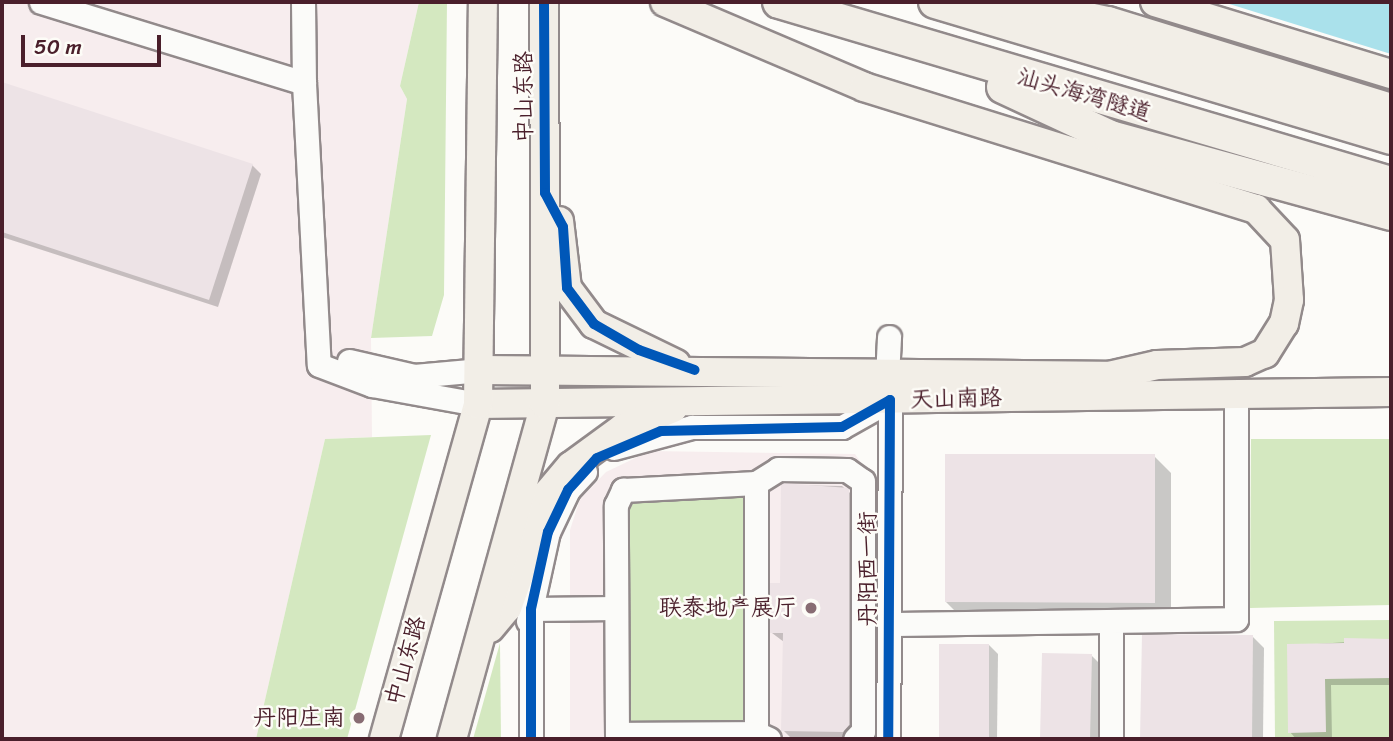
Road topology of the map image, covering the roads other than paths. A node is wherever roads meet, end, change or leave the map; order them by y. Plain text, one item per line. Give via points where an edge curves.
1 (41, 2) edge
2 (303, 2) edge
3 (483, 2) edge
4 (544, 2) edge
5 (665, 2) edge
6 (779, 2) edge
7 (935, 2) edge
8 (1008, 2) edge
9 (1155, 2) edge
10 (913, 46) junction
11 (1391, 74) edge
12 (304, 83) junction
13 (1391, 110) edge
14 (1391, 138) edge
15 (1391, 183) edge
16 (545, 193) junction
17 (1391, 214) edge
18 (889, 337) dead end
19 (318, 349) junction
20 (481, 370) junction
21 (695, 370) junction
22 (546, 371) junction
23 (1109, 376) junction
24 (1391, 376) edge
25 (888, 388) junction
26 (1391, 392) edge
27 (1236, 394) junction
28 (697, 402) junction
29 (478, 404) junction
30 (545, 404) junction
31 (756, 484) junction
32 (616, 608) junction
33 (531, 609) junction
34 (1111, 621) junction
35 (889, 624) junction
36 (478, 640) junction
37 (762, 736) edge
38 (384, 739) edge
39 (452, 739) edge
40 (521, 739) edge
41 (531, 739) edge
42 (855, 739) edge
43 (888, 739) edge
44 (1111, 739) edge

1 - 12 street
2 - 12 street
3 - 20 main road, 中山东路
4 - 16 main road, 中山东路
5 - 23 main road via 864,87 1256,209 1285,240 1289,300 1284,323 1265,353 1245,362 1157,365
6 - 10 highway, 汕头海湾隧道
7 - 14 highway, 汕头海湾隧道
8 - 13 highway via 1108,23
9 - 11 main road
10 - 15 highway, 汕头海湾隧道
10 - 17 highway via 1110,137
12 - 19 street
16 - 21 main road via 563,227 567,288 594,324 639,350
16 - 22 main road, 中山东路
18 - 25 street, 丹阳西一街
19 - 20 street via 372,369 414,376
19 - 29 street via 319,365 372,385
20 - 22 main road, 天山南路
20 - 29 main road, 中山东路
21 - 22 main road, 天山南路
21 - 25 main road, 天山南路
22 - 30 main road, 中山东路
23 - 24 main road, 天山南路
23 - 25 main road, 天山南路
25 - 27 main road, 天山南路
25 - 28 main road, 天山南路
25 - 33 street via 842,427 692,427 629,439 597,458 568,490 548,532
25 - 35 street, 丹阳西一街
26 - 27 main road, 天山南路
27 - 34 street via 1236,619
28 - 30 main road, 天山南路
28 - 36 main road via 623,428 571,466 531,531 507,608
29 - 30 main road, 天山南路
29 - 38 main road, 中山东路
30 - 36 main road, 中山东路
31 - 32 street via 623,490 616,505
31 - 37 street
31 - 42 street via 778,469 847,470 863,481 863,731
32 - 33 street
32 - 37 street via 617,734
33 - 40 street via 522,646
33 - 41 street
34 - 35 street
34 - 44 street
35 - 43 street, 丹阳西一街
36 - 39 main road, 中山东路

